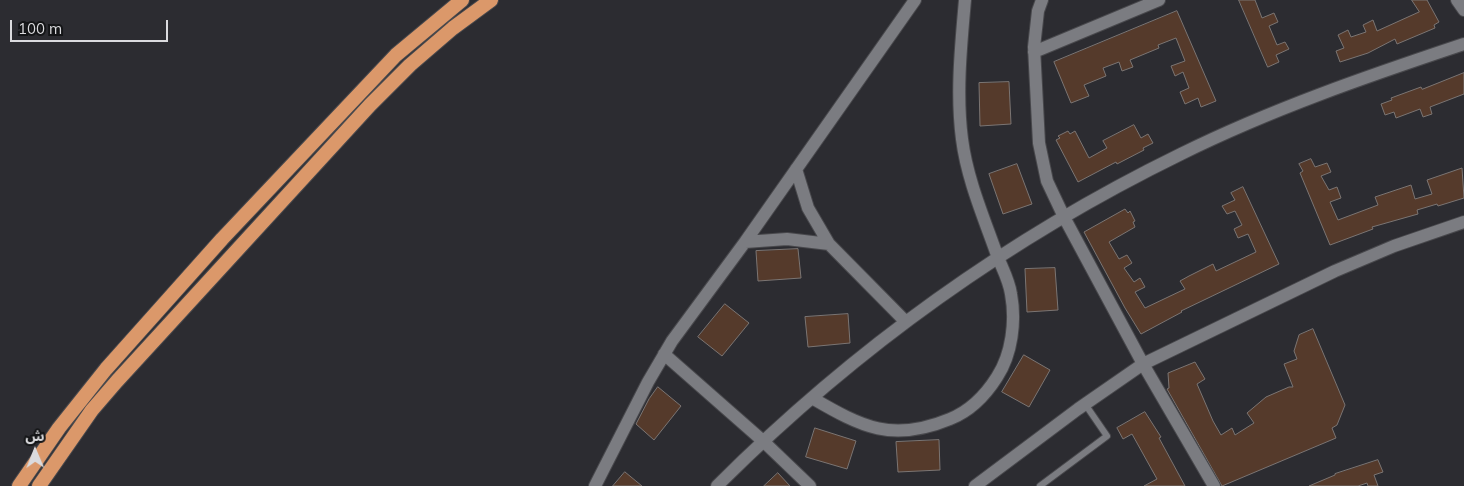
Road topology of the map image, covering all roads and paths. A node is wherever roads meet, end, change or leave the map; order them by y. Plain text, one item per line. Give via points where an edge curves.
1 (462, 0) edge
2 (491, 0) edge
3 (915, 0) edge
4 (965, 0) edge
5 (1042, 0) edge
6 (1160, 0) edge
7 (1456, 0) edge
8 (1464, 10) edge
9 (1464, 44) edge
10 (1034, 52) junction
11 (796, 168) junction
12 (1064, 217) junction
13 (1464, 222) edge
14 (745, 242) junction
15 (829, 244) junction
16 (998, 256) junction
17 (906, 322) junction
18 (664, 354) junction
19 (1142, 364) junction
20 (812, 398) junction
21 (1085, 404) junction
22 (762, 441) junction
23 (19, 486) edge
24 (39, 486) edge
25 (595, 486) edge
26 (718, 486) edge
27 (810, 486) edge
28 (975, 486) edge
29 (1040, 486) edge
30 (1214, 486) edge

1 - 23 highway via 396,55 216,246 90,388
2 - 24 highway via 410,65 363,112 92,410
3 - 11 street
4 - 16 street via 960,77 962,140 968,171
5 - 10 street
6 - 10 street
7 - 8 street
9 - 12 street via 1270,114 1181,154
10 - 12 street via 1039,143 1047,181
11 - 14 street
11 - 15 street via 808,208
12 - 16 street
12 - 19 street
13 - 19 street via 1394,246 1335,272
14 - 15 street via 787,239
14 - 18 street
15 - 17 street
16 - 17 street
16 - 20 street via 1012,294 1014,322 1003,368 976,403 940,423 896,431 853,421
17 - 20 street
18 - 22 street
18 - 25 street
19 - 21 street
19 - 30 street
20 - 22 street
21 - 28 street
21 - 29 lane via 1107,436
22 - 26 street
22 - 27 street

